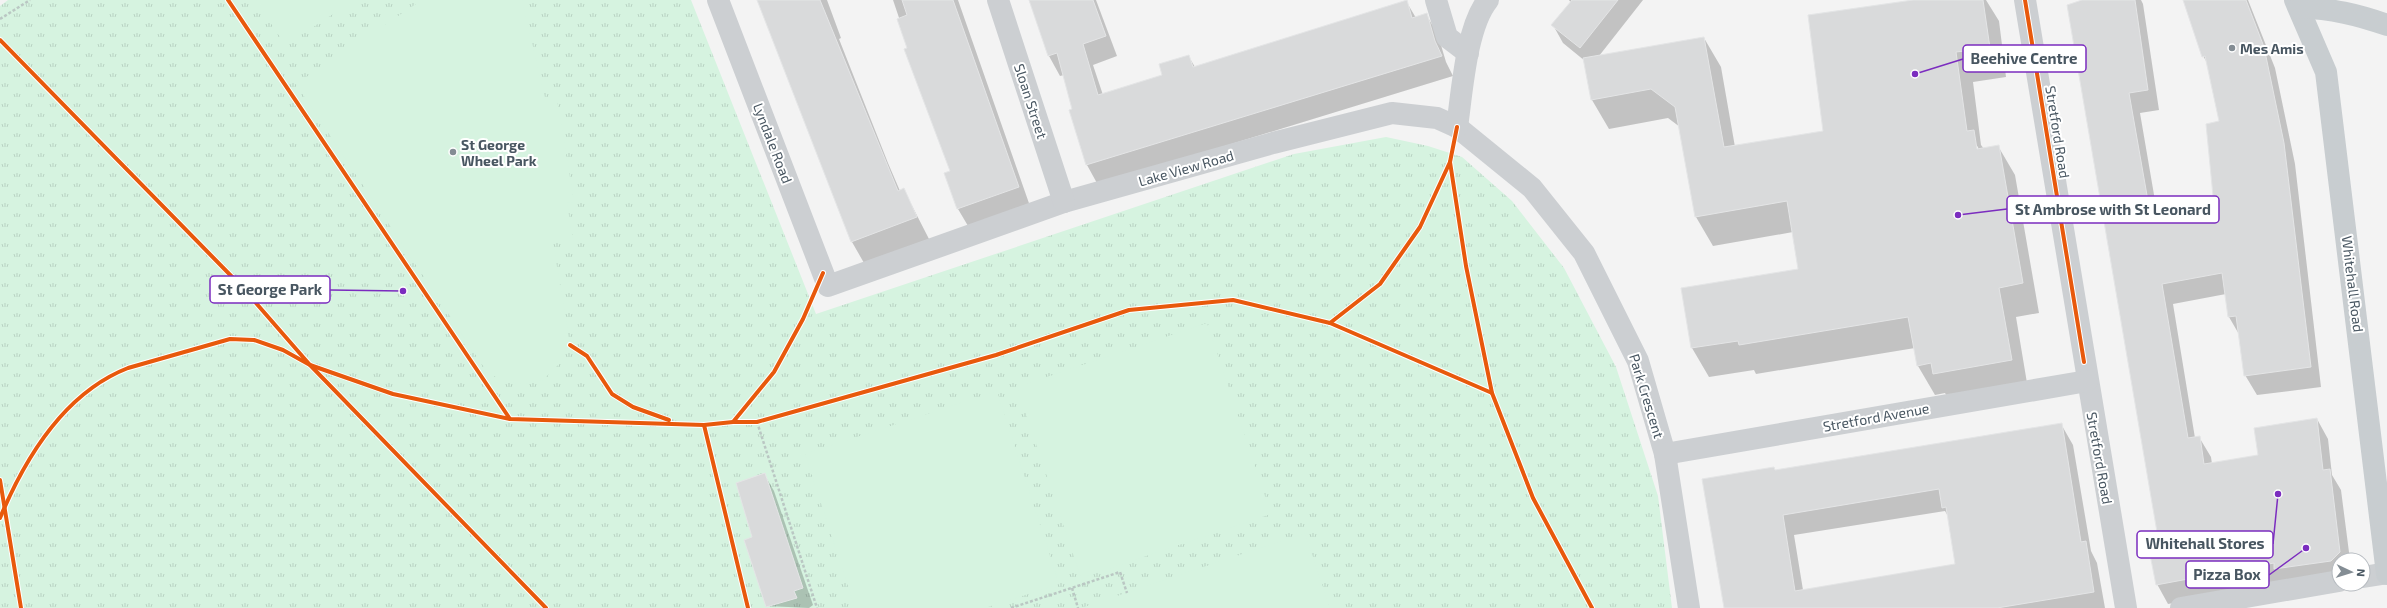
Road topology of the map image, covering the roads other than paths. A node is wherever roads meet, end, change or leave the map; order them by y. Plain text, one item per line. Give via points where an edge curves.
1 (718, 0) edge
2 (998, 0) edge
3 (1436, 0) edge
4 (1488, 0) edge
5 (2025, 0) edge
6 (2297, 4) edge
7 (2387, 24) edge
8 (1468, 53) junction
9 (1457, 127) junction
10 (1532, 188) joint
11 (1064, 202) junction
12 (825, 280) joint
13 (2086, 372) junction
14 (1665, 454) junction
15 (2387, 573) edge
16 (2371, 576) edge
17 (2331, 582) edge
18 (1689, 608) edge
19 (2126, 608) edge
20 (2182, 608) edge

1 - 12 street, Lyndale Road
2 - 11 street, Sloan Street
3 - 8 street via 1447,37
4 - 8 street via 1477,21
5 - 13 street, Stretford Road
6 - 7 main road via 2358,14
6 - 15 main road, Whitehall Road via 2326,72
8 - 9 street
9 - 10 street, Lake View Road
9 - 11 street, Lake View Road via 1437,118 1392,113 1273,143
10 - 14 street, Park Crescent via 1584,253 1638,361
11 - 12 street, Lake View Road
13 - 14 street, Stretford Avenue
13 - 19 street, Stretford Road
14 - 18 street, Park Crescent
15 - 16 street
17 - 20 street

